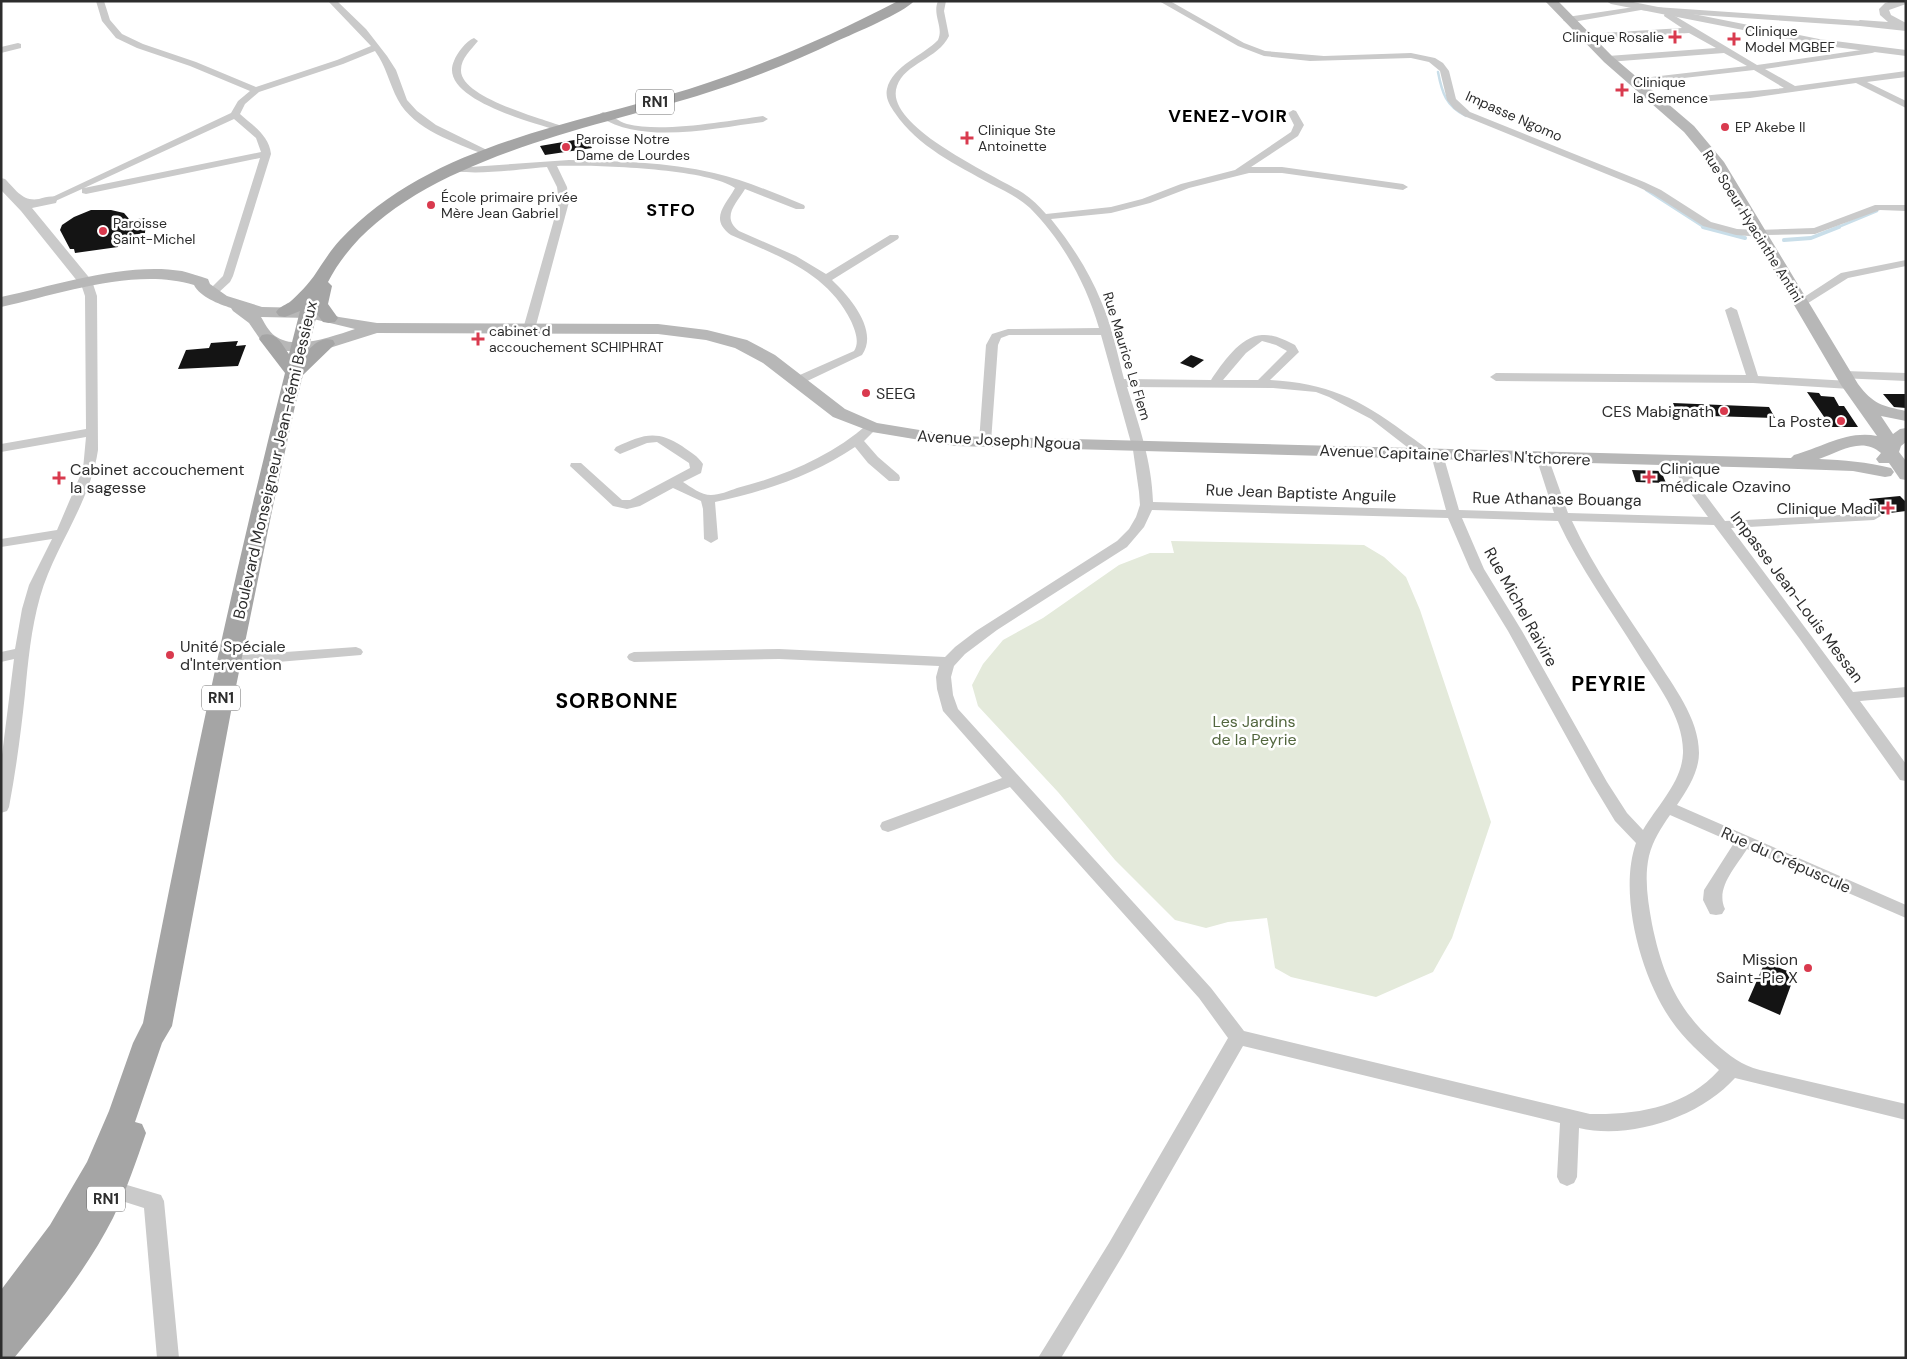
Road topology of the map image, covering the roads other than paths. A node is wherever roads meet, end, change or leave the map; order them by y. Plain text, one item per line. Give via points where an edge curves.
1 (100, 1) edge
2 (332, 1) edge
3 (895, 1) edge
4 (908, 1) edge
5 (942, 1) edge
6 (1163, 1) edge
7 (1551, 1) edge
8 (1611, 1) edge
9 (1905, 1) edge
10 (1889, 5) junction
11 (1640, 8) junction
12 (1667, 14) junction
13 (1567, 20) junction
14 (1860, 23) junction
15 (1903, 27) edge
16 (854, 28) junction
17 (1691, 30) junction
18 (1586, 37) junction
19 (474, 41) dead end
20 (18, 46) dead end
21 (376, 47) junction
22 (1, 50) edge
23 (1729, 50) junction
24 (1872, 50) junction
25 (1906, 53) edge
26 (1608, 59) junction
27 (1759, 68) junction
28 (1906, 74) edge
29 (1858, 81) junction
30 (1634, 82) junction
31 (1793, 89) junction
32 (256, 90) junction
33 (1903, 102) edge
34 (1660, 103) junction
35 (1293, 113) dead end
36 (235, 115) junction
37 (603, 115) junction
38 (763, 119) dead end
39 (559, 128) junction
40 (488, 152) junction
41 (266, 154) junction
42 (551, 164) junction
43 (454, 168) junction
44 (1236, 172) junction
45 (1, 182) edge
46 (740, 184) junction
47 (1403, 187) dead end
48 (54, 199) junction
49 (20, 202) junction
50 (800, 207) dead end
51 (1906, 208) edge
52 (32, 216) junction
53 (1042, 217) junction
54 (1761, 233) junction
55 (894, 237) dead end
56 (1906, 263) edge
57 (324, 274) junction
58 (826, 279) junction
59 (87, 284) junction
60 (213, 292) junction
61 (1, 302) edge
62 (1801, 303) junction
63 (238, 306) junction
64 (1731, 310) dead end
65 (279, 312) junction
66 (310, 313) junction
67 (333, 319) junction
68 (377, 328) junction
69 (529, 329) junction
70 (1106, 331) junction
71 (264, 334) junction
72 (330, 342) junction
73 (299, 347) junction
74 (294, 372) junction
75 (1496, 377) dead end
76 (1906, 377) edge
77 (1753, 379) junction
78 (1847, 380) junction
79 (797, 381) junction
80 (1119, 382) junction
81 (1214, 384) junction
82 (1262, 384) junction
83 (1864, 405) junction
84 (1906, 416) edge
85 (1906, 422) edge
86 (872, 427) junction
87 (1882, 429) junction
88 (91, 432) junction
89 (1906, 433) edge
90 (1854, 440) junction
91 (857, 441) junction
92 (985, 442) junction
93 (1139, 447) junction
94 (1, 448) edge
95 (620, 450) dead end
96 (1431, 454) junction
97 (1542, 457) junction
98 (1673, 461) junction
99 (1770, 463) junction
100 (1884, 463) edge
101 (576, 466) dead end
102 (894, 478) dead end
103 (674, 483) junction
104 (1906, 485) edge
105 (707, 499) junction
106 (1147, 506) junction
107 (1454, 515) junction
108 (1562, 516) junction
109 (1874, 516) dead end
110 (1720, 523) junction
111 (62, 533) junction
112 (711, 539) dead end
113 (1, 543) edge
114 (22, 652) junction
115 (356, 652) dead end
116 (1, 657) edge
117 (634, 657) dead end
118 (229, 661) junction
119 (950, 662) junction
120 (1906, 692) edge
121 (1852, 702) junction
122 (6, 759) edge
123 (1906, 776) edge
124 (1012, 780) junction
125 (1667, 807) junction
126 (1, 808) edge
127 (888, 826) dead end
128 (1644, 842) junction
129 (1744, 842) junction
130 (1716, 909) dead end
131 (1906, 912) edge
132 (157, 1026) junction
133 (1238, 1037) junction
134 (1732, 1069) junction
135 (1906, 1112) edge
136 (1570, 1118) junction
137 (1567, 1177) dead end
138 (110, 1189) junction
139 (1, 1316) edge
140 (1, 1348) edge
141 (168, 1358) edge
142 (1049, 1358) edge

1 - 32 street via 106,21 119,36
2 - 21 street
3 - 16 main road, Boulevard Monseigneur Jean-Rémi Bessieux / RN1
4 - 16 main road, Boulevard Monseigneur Jean-Rémi Bessieux / RN1
5 - 53 street, Rue Maurice Le Flem via 939,9 945,35 933,50 895,80 891,97 895,106 917,135 1021,197
6 - 54 street, Impasse Ngomo via 1247,48 1264,54 1411,56 1432,60 1446,73 1450,99 1467,114 1640,184 1707,224 1730,231
7 - 13 main road, Rue Soeur Hyacinthe Antini
8 - 11 street
9 - 10 street
10 - 14 street
10 - 15 street via 1884,13
11 - 12 street
11 - 13 street
11 - 14 street
12 - 17 street
12 - 24 street
13 - 18 main road, Rue Soeur Hyacinthe Antini
14 - 15 street
16 - 37 main road, Boulevard Monseigneur Jean-Rémi Bessieux / RN1 via 766,66 692,92
17 - 18 street
17 - 23 street
18 - 26 main road, Rue Soeur Hyacinthe Antini
19 - 39 street via 457,62 456,73 463,87
20 - 22 street
21 - 32 street
21 - 40 street via 411,110 440,130
23 - 26 street
23 - 27 street
24 - 25 street
24 - 27 street
26 - 30 main road, Rue Soeur Hyacinthe Antini
27 - 30 street
27 - 31 street
28 - 29 street
29 - 31 street
29 - 33 street
30 - 34 main road, Rue Soeur Hyacinthe Antini
31 - 34 street
32 - 36 street
34 - 54 main road, Rue Soeur Hyacinthe Antini via 1702,143
35 - 44 street via 1299,125 1294,134
36 - 41 street via 263,140
36 - 48 street
37 - 38 street via 622,126 647,128
37 - 39 main road, Boulevard Monseigneur Jean-Rémi Bessieux / RN1
39 - 40 main road, Boulevard Monseigneur Jean-Rémi Bessieux / RN1
40 - 43 main road, Boulevard Monseigneur Jean-Rémi Bessieux / RN1
41 - 48 street
41 - 60 street via 228,276
42 - 43 street via 470,170
42 - 46 street via 665,169 716,176
42 - 69 street via 562,187 564,202
43 - 57 main road, Boulevard Monseigneur Jean-Rémi Bessieux / RN1 via 376,216 348,241
44 - 47 street via 1282,170
44 - 53 street via 1111,210
45 - 49 street
46 - 50 street
46 - 58 street via 740,190 723,219 727,227
48 - 49 street via 31,204
48 - 52 street via 42,205
49 - 52 street
51 - 54 street, Impasse Ngomo via 1879,207 1815,231
52 - 59 street
53 - 70 street, Rue Maurice Le Flem via 1065,245 1086,279
54 - 62 main road, Rue Soeur Hyacinthe Antini
55 - 58 street
56 - 62 street via 1845,275
57 - 65 main road via 297,305
57 - 66 main road, Boulevard Monseigneur Jean-Rémi Bessieux / RN1 via 314,292
57 - 67 main road via 319,304
58 - 79 street via 856,318 862,347 858,353
59 - 60 main road via 146,274 167,274 194,278
59 - 61 main road
59 - 88 street via 91,296
60 - 63 main road
62 - 78 main road, Rue Soeur Hyacinthe Antini
63 - 65 main road via 261,312
63 - 71 main road via 255,320
64 - 77 street
65 - 66 main road
65 - 71 main road via 261,322
66 - 67 main road
66 - 73 main road, Boulevard Monseigneur Jean-Rémi Bessieux / RN1
67 - 68 main road
67 - 72 main road via 341,330
68 - 69 main road, Avenue Joseph Ngoua
68 - 72 main road
69 - 79 main road, Avenue Joseph Ngoua via 658,329 707,335 756,351
70 - 80 street, Rue Maurice Le Flem
70 - 92 street via 1000,333 996,336 992,345
71 - 73 main road via 278,343
71 - 74 main road
72 - 73 main road
72 - 74 main road
73 - 74 main road, Boulevard Monseigneur Jean-Rémi Bessieux / RN1
74 - 118 main road, Boulevard Monseigneur Jean-Rémi Bessieux / RN1 via 272,457
75 - 77 street
76 - 78 street
77 - 78 street
78 - 83 main road, Rue Soeur Hyacinthe Antini
79 - 86 main road, Avenue Joseph Ngoua via 839,413
80 - 81 street
80 - 93 street, Rue Maurice Le Flem
81 - 82 street
81 - 82 street via 1228,363 1257,340 1266,338 1291,347 1293,352
82 - 96 street via 1306,387 1333,394 1375,416
83 - 84 main road
83 - 87 main road, Rue Soeur Hyacinthe Antini
83 - 90 main road via 1868,423
85 - 87 main road
86 - 91 street
86 - 92 main road, Avenue Joseph Ngoua via 922,437
87 - 90 main road
87 - 100 main road, Rue Soeur Hyacinthe Antini
88 - 94 street
88 - 111 street via 89,469
89 - 100 main road via 1897,439
90 - 99 main road via 1804,459
90 - 100 main road via 1873,441 1887,449
90 - 100 main road via 1848,451
91 - 102 street
91 - 105 street via 772,483
92 - 93 main road, Avenue Joseph Ngoua
93 - 96 main road, Avenue Capitaine Charles N'tchorere
93 - 106 street, Rue Maurice Le Flem
95 - 103 street via 643,439 661,439 697,464 696,470
96 - 97 main road, Avenue Capitaine Charles N'tchorere
96 - 107 street, Rue Michel Raivire
97 - 98 main road, Avenue Capitaine Charles N'tchorere
97 - 108 street
98 - 99 main road, Avenue Capitaine Charles N'tchorere
98 - 110 street, Impasse Jean-Louis Messan
99 - 100 main road
100 - 104 main road
101 - 103 street via 624,505 635,503
103 - 105 street
105 - 112 street
106 - 107 street, Rue Jean Baptiste Anguile
106 - 119 street via 1131,537 964,647
107 - 108 street, Rue Athanase Bouanga
107 - 128 street, Rue Michel Raivire via 1477,569 1515,630 1600,783 1621,817
108 - 110 street, Rue Athanase Bouanga
108 - 125 street via 1686,724 1691,740 1690,757 1679,789
109 - 110 street, Rue Athanase Bouanga
110 - 121 street, Impasse Jean-Louis Messan
111 - 113 street
111 - 114 street via 36,585 28,609
114 - 116 street
114 - 122 street
115 - 118 street
117 - 119 street via 778,654
118 - 132 main road, Boulevard Monseigneur Jean-Rémi Bessieux / RN1
119 - 124 street via 944,684 951,711
120 - 121 street
121 - 123 street, Impasse Jean-Louis Messan
122 - 126 street
124 - 127 street
124 - 133 street via 1205,993
125 - 128 street
125 - 129 street, Rue du Crépuscule
128 - 134 street via 1638,876 1639,894 1657,977 1674,1012 1690,1033
129 - 130 street via 1712,890
129 - 131 street, Rue du Crépuscule
132 - 138 main road, Boulevard Monseigneur Jean-Rémi Bessieux / RN1 via 159,1030 151,1071
132 - 139 main road, Boulevard Monseigneur Jean-Rémi Bessieux / RN1 via 148,1037 110,1147 88,1190 61,1236
133 - 136 street
133 - 142 street
134 - 135 street
134 - 136 street via 1688,1104 1660,1115 1612,1123
136 - 137 street
138 - 140 main road, Boulevard Monseigneur Jean-Rémi Bessieux / RN1 via 97,1217 59,1274
138 - 141 street via 154,1201

